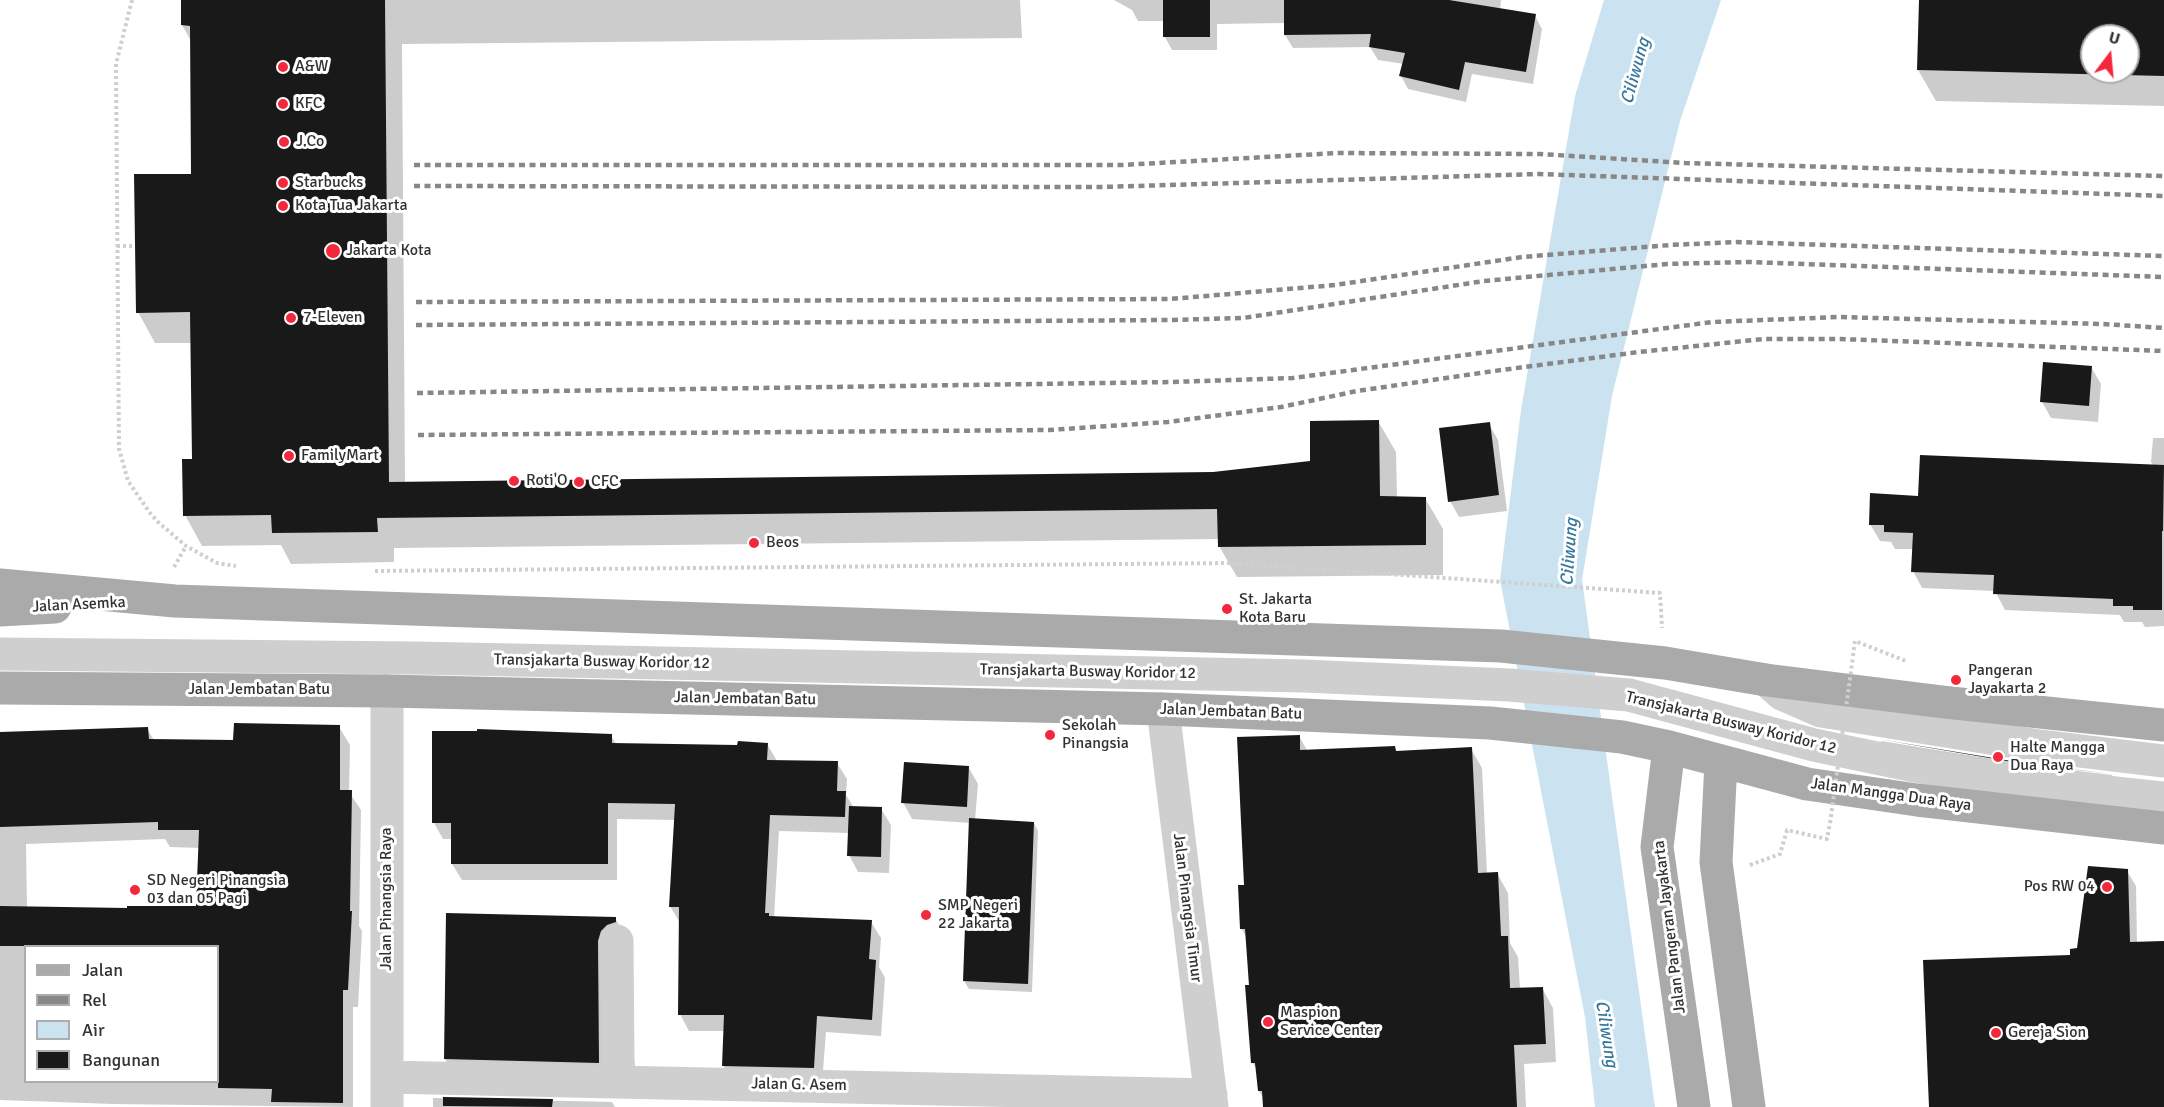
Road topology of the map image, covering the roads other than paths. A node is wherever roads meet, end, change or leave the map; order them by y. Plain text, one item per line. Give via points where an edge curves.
1 (0, 585) edge
2 (158, 600) junction
3 (0, 610) edge
4 (0, 654) edge
5 (1766, 680) junction
6 (0, 688) edge
7 (387, 691) junction
8 (1162, 708) junction
9 (2164, 725) edge
10 (1622, 737) joint
11 (1669, 747) junction
12 (2164, 761) edge
13 (1721, 762) junction
14 (2164, 798) edge
15 (2164, 828) edge
16 (617, 941) dead end
17 (620, 1081) junction
18 (387, 1092) edge
19 (1212, 1101) edge
20 (1694, 1107) edge
21 (1749, 1107) edge

1 - 2 main road
2 - 3 main road, Jalan Asemka
2 - 5 main road via 1501,646 1650,661
4 - 14 street, Transjakarta Busway Koridor 12 via 1304,676 1509,685 1629,695 1814,745 1915,766 2022,783
5 - 9 main road
5 - 12 street via 1782,694 1821,711 2039,746
6 - 7 main road, Jalan Jembatan Batu
7 - 8 main road, Jalan Jembatan Batu
7 - 18 street, Jalan Pinangsia Raya
8 - 10 main road, Jalan Jembatan Batu via 1490,723
8 - 19 street, Jalan Pinangsia Timur
10 - 11 main road, Jalan Mangga Dua Raya
11 - 13 main road, Jalan Mangga Dua Raya
11 - 20 main road, Jalan Pangeran Jayakarta via 1657,848
13 - 15 main road, Jalan Mangga Dua Raya via 1840,789
13 - 21 main road via 1716,862
16 - 17 street
17 - 18 street, Jalan G. Asem
17 - 19 street, Jalan G. Asem

